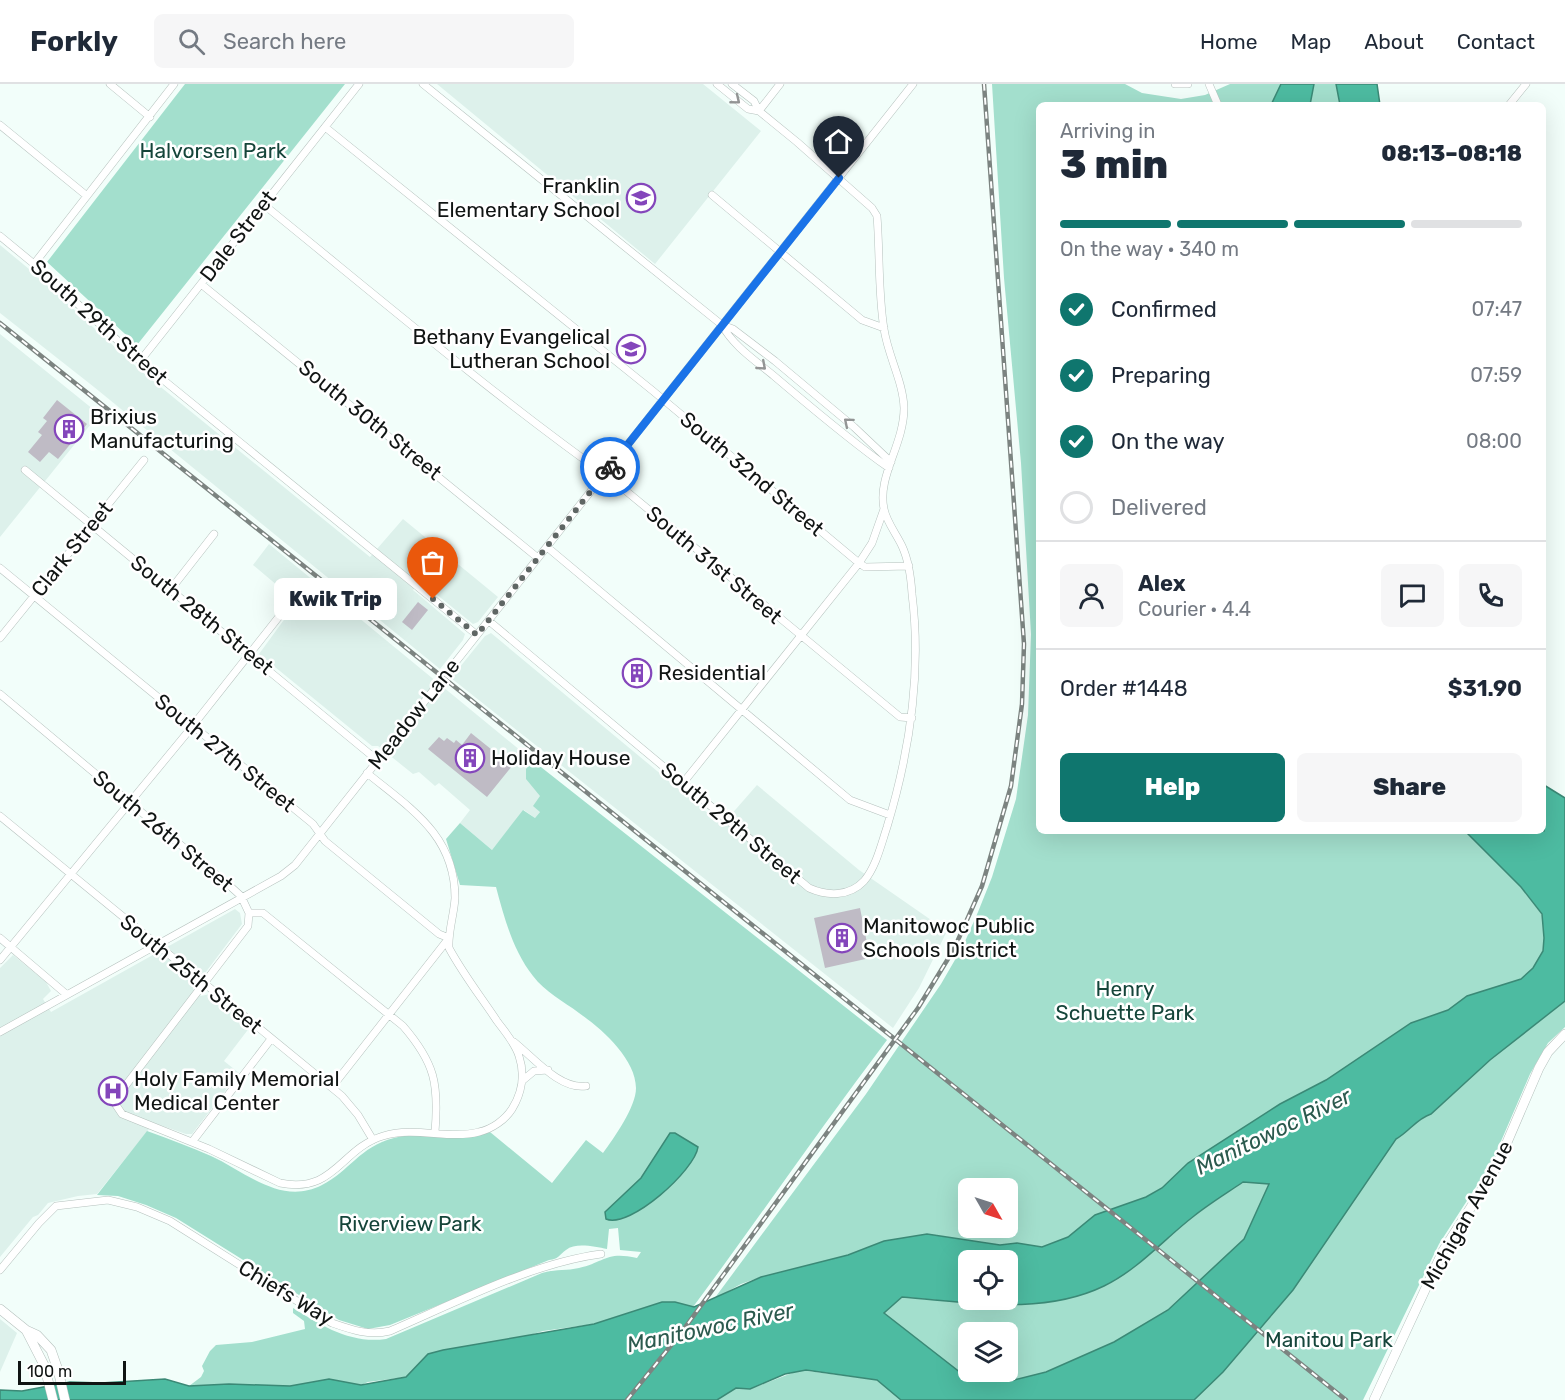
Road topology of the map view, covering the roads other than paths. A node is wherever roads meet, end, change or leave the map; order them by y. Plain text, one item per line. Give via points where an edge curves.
1 (110, 84) edge
2 (174, 84) edge
3 (359, 84) edge
4 (423, 84) edge
5 (717, 84) edge
6 (732, 84) edge
7 (780, 84) edge
8 (913, 84) edge
9 (1175, 84) edge
10 (1188, 84) edge
11 (1209, 84) edge
12 (1526, 84) edge
13 (1217, 102) edge
14 (1511, 102) edge
15 (759, 111) junction
16 (150, 117) junction
17 (0, 126) edge
18 (325, 126) junction
19 (839, 178) junction
20 (712, 195) dead end
21 (87, 196) junction
22 (263, 204) junction
23 (0, 236) edge
24 (781, 251) junction
25 (34, 264) junction
26 (201, 284) junction
27 (722, 325) junction
28 (884, 328) junction
29 (140, 361) junction
30 (663, 399) junction
31 (144, 459) dead end
32 (890, 465) junction
33 (25, 470) dead end
34 (604, 474) junction
35 (884, 509) junction
36 (92, 525) junction
37 (214, 534) dead end
38 (547, 547) junction
39 (538, 558) junction
40 (859, 562) junction
41 (909, 566) junction
42 (0, 568) edge
43 (304, 585) dead end
44 (171, 589) junction
45 (34, 596) junction
46 (489, 621) junction
47 (477, 635) junction
48 (800, 637) junction
49 (0, 638) edge
50 (250, 654) junction
51 (0, 694) edge
52 (741, 710) junction
53 (912, 718) junction
54 (193, 726) junction
55 (379, 759) junction
56 (367, 773) junction
57 (683, 783) junction
58 (130, 803) junction
59 (890, 815) junction
60 (0, 816) edge
61 (319, 834) junction
62 (70, 874) junction
63 (241, 896) junction
64 (249, 913) junction
65 (0, 938) edge
66 (448, 938) junction
67 (154, 944) junction
68 (11, 947) junction
69 (0, 960) edge
70 (203, 984) junction
71 (66, 994) junction
72 (388, 1013) junction
73 (0, 1032) edge
74 (1565, 1034) edge
75 (271, 1038) junction
76 (509, 1038) junction
77 (548, 1070) junction
78 (522, 1081) junction
79 (586, 1086) dead end
80 (332, 1088) junction
81 (435, 1132) junction
82 (372, 1140) junction
83 (192, 1142) junction
84 (601, 1254) dead end
85 (0, 1270) edge
86 (0, 1309) edge
87 (26, 1330) junction
88 (53, 1400) edge
89 (64, 1400) edge
90 (1374, 1400) edge

1 - 16 street
2 - 16 street
3 - 18 street, Dale Street
4 - 27 street
5 -> 15 street via 748,109
6 - 15 street via 754,101
7 - 15 street
8 - 19 street, Meadow Lane
9 - 10 street
11 - 13 street
12 - 14 street
15 - 19 street
16 - 21 street
17 - 21 street
18 - 22 street, Dale Street
18 - 30 street, South 32nd Street
19 - 24 street, Meadow Lane
19 - 28 street via 877,216
20 - 24 street
21 - 25 street
22 - 26 street, Dale Street
22 - 34 street, South 31st Street via 488,386
23 - 25 street, South 29th Street
24 - 27 street, Meadow Lane
24 - 28 street via 862,320
25 - 29 street, South 29th Street
26 - 29 street, Dale Street
26 - 39 street, South 30th Street
27 - 30 street, Meadow Lane
32 -> 27 street via 854,427 775,361
27 -> 32 street via 728,336 847,438
28 - 32 street via 904,406 901,437
29 - 47 street, South 29th Street
30 - 34 street, Meadow Lane
30 - 40 street, South 32nd Street
31 - 36 street, Clark Street
32 - 35 street via 883,486
33 - 36 street, South 28th Street
34 - 38 street, Meadow Lane
34 - 48 street, South 31st Street
35 - 40 street via 872,543
35 - 41 street
36 - 44 street, South 28th Street
36 - 45 street, Clark Street
37 - 44 street
38 - 39 street, Meadow Lane
38 - 52 street
39 - 46 street, Meadow Lane
40 - 41 street via 865,567
40 - 48 street
41 - 53 street via 915,642
42 - 45 street, South 27th Street
43 - 50 street
44 - 50 street, South 28th Street
45 - 49 street, Clark Street
45 - 54 street, South 27th Street
46 - 47 street, Meadow Lane
46 - 57 street, South 29th Street
47 - 55 street, Meadow Lane
48 - 52 street
48 - 53 street, South 31st Street via 900,717
50 - 54 street
50 - 55 street, South 28th Street
51 - 58 street, South 26th Street
52 - 57 street
52 - 59 street via 850,800
53 - 59 street
54 - 58 street
54 - 61 street, South 27th Street via 313,824
55 - 56 street, Meadow Lane
56 - 61 street, Meadow Lane
56 - 66 street via 423,820 444,847 454,878
57 - 59 street, South 29th Street via 809,888 823,894 843,893 863,882
58 - 62 street
58 - 63 street, South 26th Street
60 - 62 street, South 25th Street
61 - 63 street, Meadow Lane via 295,865
61 - 66 street, South 27th Street
62 - 67 street, South 25th Street
62 - 68 street
63 - 64 street, South 26th Street
63 - 67 street, Meadow Lane
64 - 70 street via 248,926
64 - 72 street, South 26th Street via 264,913
65 - 68 street
66 - 72 street
66 - 76 street via 459,966
67 - 70 street, South 25th Street
67 - 71 street, Meadow Lane
68 - 69 street
68 - 71 street
70 - 75 street, South 25th Street
70 - 83 street via 119,1095 116,1105 128,1118
71 - 73 street, Meadow Lane
72 - 80 street
72 - 81 street, South 26th Street via 419,1044 430,1066 438,1103
74 - 90 street, Michigan Avenue via 1539,1068 1496,1168 1443,1251
75 - 80 street, South 25th Street
75 - 83 street
76 - 77 street
76 - 78 street via 520,1057
77 - 78 street via 534,1071
77 - 79 street via 575,1088
78 - 81 street via 515,1103 498,1123 479,1132
80 - 82 street, South 25th Street via 358,1114
81 - 82 street via 405,1132
82 - 83 street via 324,1178 292,1185
84 - 85 street, Chiefs Way via 544,1267 375,1334 332,1323 170,1221 108,1200 56,1206
86 - 87 street
87 - 88 street via 44,1365
87 - 89 street via 51,1350

